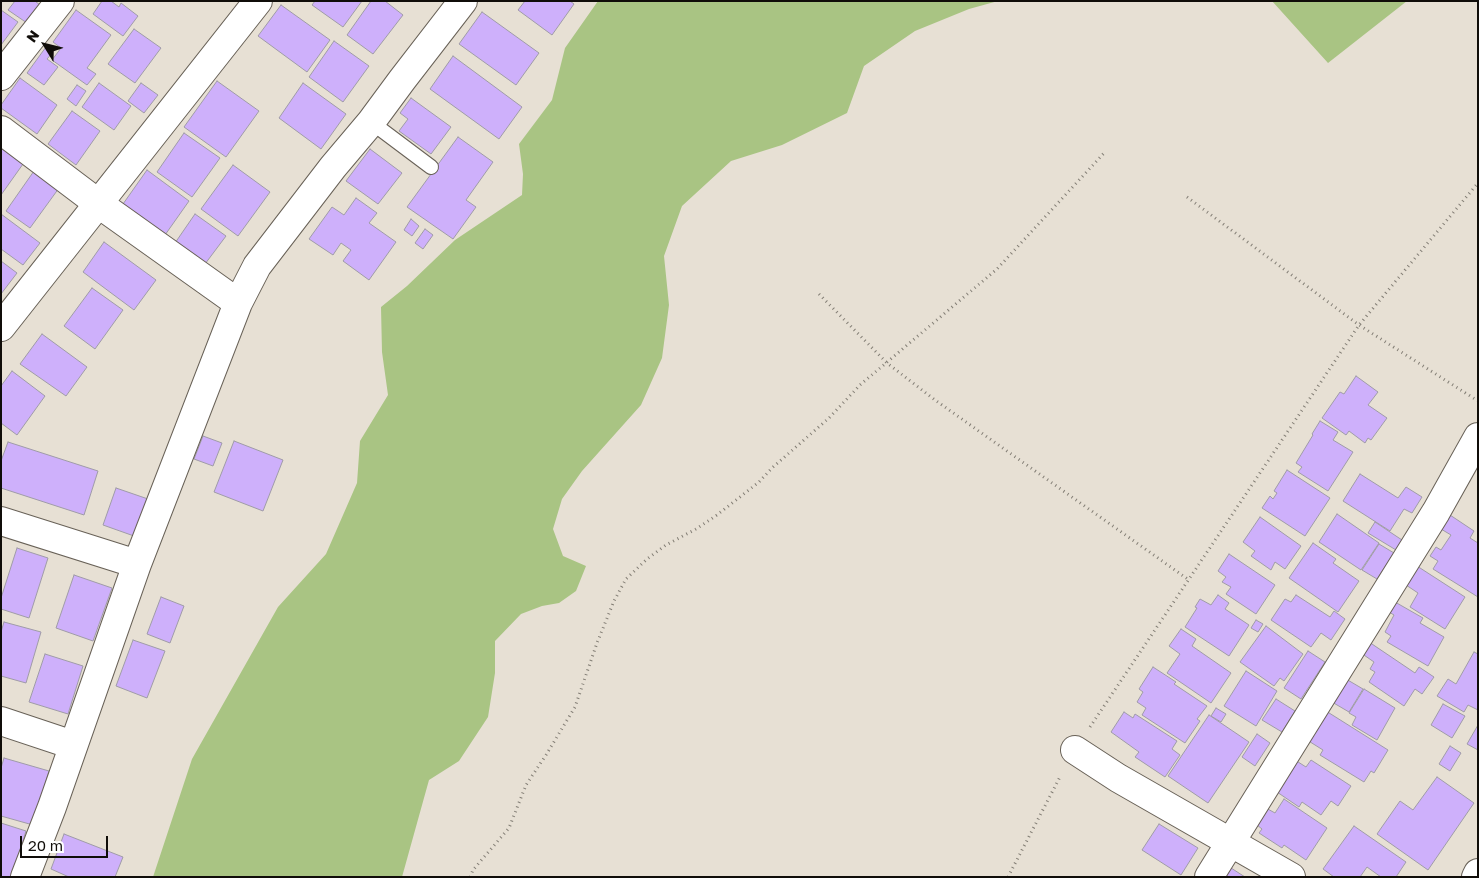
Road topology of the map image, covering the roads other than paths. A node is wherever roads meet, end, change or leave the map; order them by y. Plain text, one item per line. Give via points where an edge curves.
1 (60, 1) edge
2 (258, 1) edge
3 (463, 1) edge
4 (1, 76) edge
5 (371, 122) junction
6 (1, 130) edge
7 (431, 167) dead end
8 (99, 204) junction
9 (238, 303) junction
10 (1, 327) edge
11 (1478, 437) edge
12 (1, 521) edge
13 (138, 564) junction
14 (1, 721) edge
15 (73, 745) junction
16 (1075, 750) road end
17 (1230, 843) junction
18 (1478, 873) edge
19 (25, 877) edge
20 (1209, 877) edge
21 (1291, 877) edge
22 (1476, 877) edge

1 - 4 street
2 - 8 street
3 - 5 street
5 - 7 lane
5 - 9 street via 257,266
6 - 8 street
8 - 9 street
8 - 10 street
9 - 13 street
11 - 17 street via 1436,512
12 - 13 street
13 - 15 street
14 - 15 street
15 - 19 street
16 - 17 street
17 - 20 street
17 - 21 street
18 - 22 street

